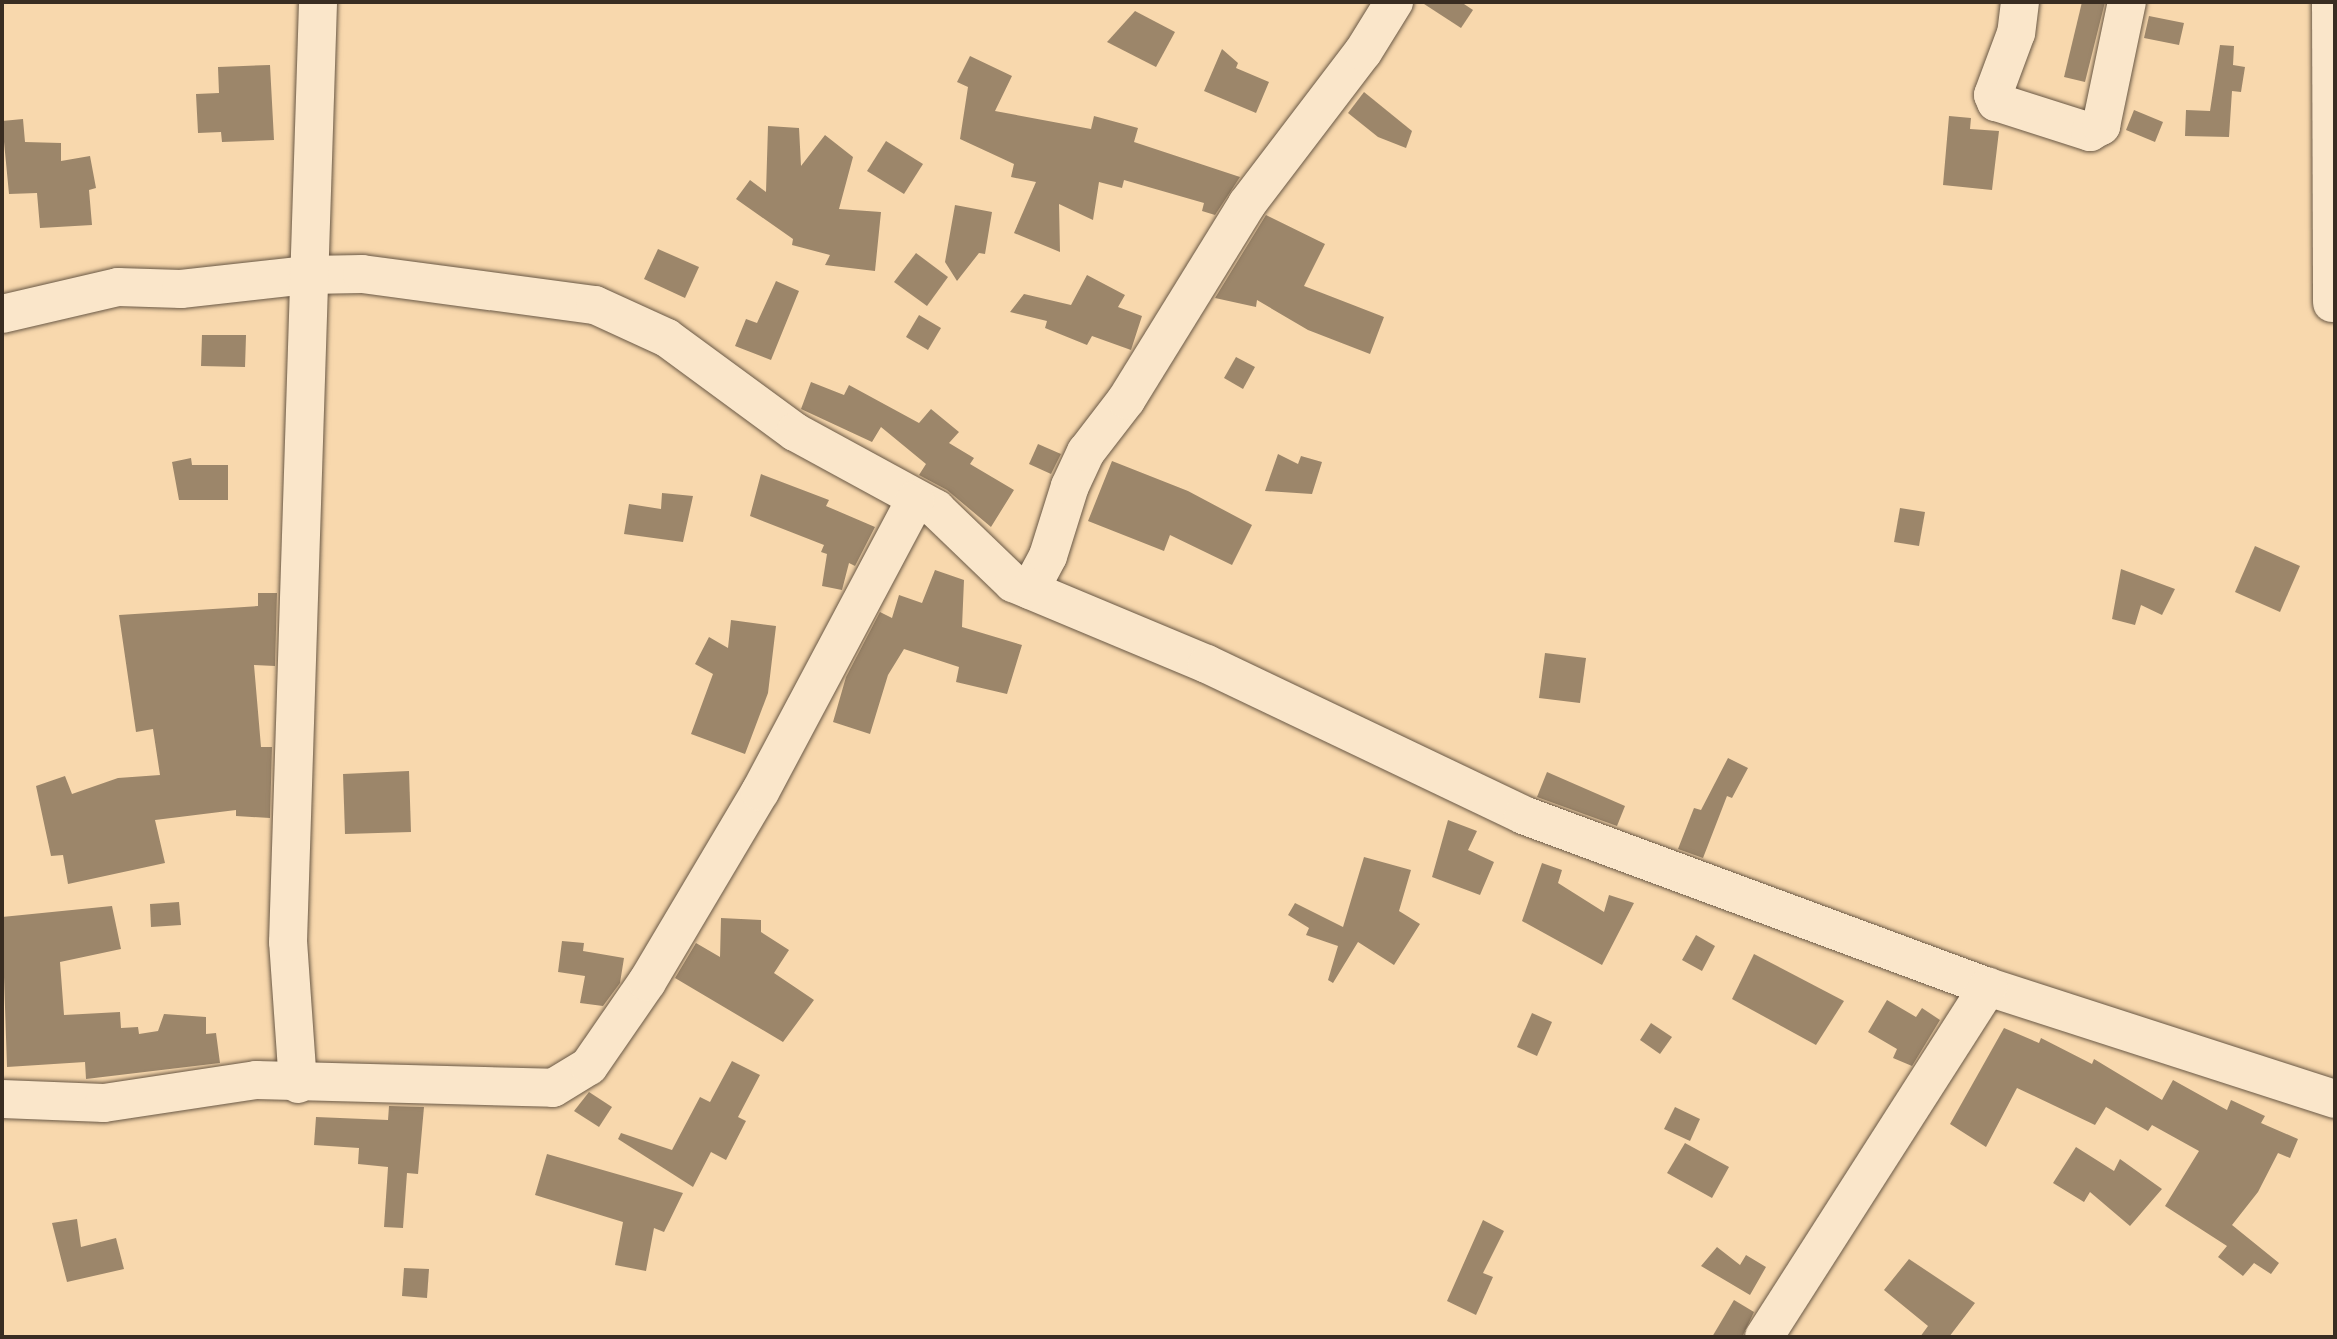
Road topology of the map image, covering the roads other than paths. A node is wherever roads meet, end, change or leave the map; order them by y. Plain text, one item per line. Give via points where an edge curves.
1 (318, 2) edge
2 (1394, 2) edge
3 (2020, 2) edge
4 (2127, 2) edge
5 (2331, 2) edge
6 (308, 275) junction
7 (2332, 303) dead end
8 (2, 314) edge
9 (915, 500) junction
10 (1030, 590) junction
11 (1988, 987) junction
12 (298, 1084) junction
13 (2, 1099) edge
14 (2335, 1099) edge
15 (1764, 1337) edge

1 - 6 street
2 - 10 street via 1363,52 1247,204 1126,400 1086,452
3 - 4 street via 2016,33 1993,95 1996,102 2090,132 2101,126
5 - 7 street
6 - 8 street via 181,289 118,287
6 - 9 street via 362,274 595,305 667,338 795,432
6 - 12 street via 288,942
9 - 10 street via 936,509 1013,583
9 - 12 street via 760,792 647,982 589,1066 553,1088
10 - 11 street via 1207,664 1523,815
11 - 14 street
11 - 15 street
12 - 13 street via 256,1080 104,1103

